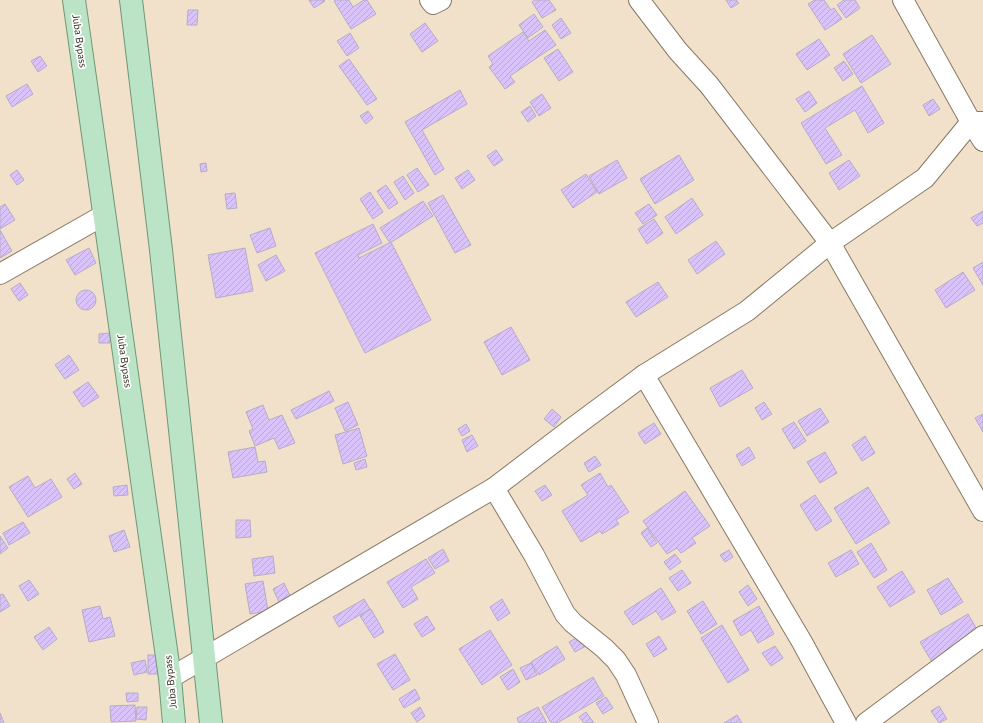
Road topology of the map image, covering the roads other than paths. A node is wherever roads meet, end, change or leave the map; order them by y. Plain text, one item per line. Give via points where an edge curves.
1 (74, 0) edge
2 (131, 0) edge
3 (430, 0) edge
4 (441, 0) edge
5 (639, 0) edge
6 (903, 0) edge
7 (977, 122) edge
8 (983, 141) edge
9 (104, 215) junction
10 (830, 243) junction
11 (0, 274) edge
12 (644, 375) junction
13 (494, 488) junction
14 (983, 511) edge
15 (983, 636) edge
16 (170, 678) junction
17 (174, 723) edge
18 (211, 723) edge
19 (648, 723) edge
20 (846, 723) edge
21 (866, 723) edge

1 - 9 main road, Juba Bypass
2 - 18 main road via 162,258
3 - 4 street via 433,4
5 - 10 street via 678,51 709,85
6 - 7 street
7 - 8 street
7 - 10 street via 925,178
9 - 11 street
9 - 16 main road, Juba Bypass
10 - 12 street via 747,311
10 - 14 street
12 - 13 street
12 - 20 street via 802,642
13 - 16 street
13 - 19 street via 565,614 616,660 626,675
15 - 21 street
16 - 17 main road, Juba Bypass

